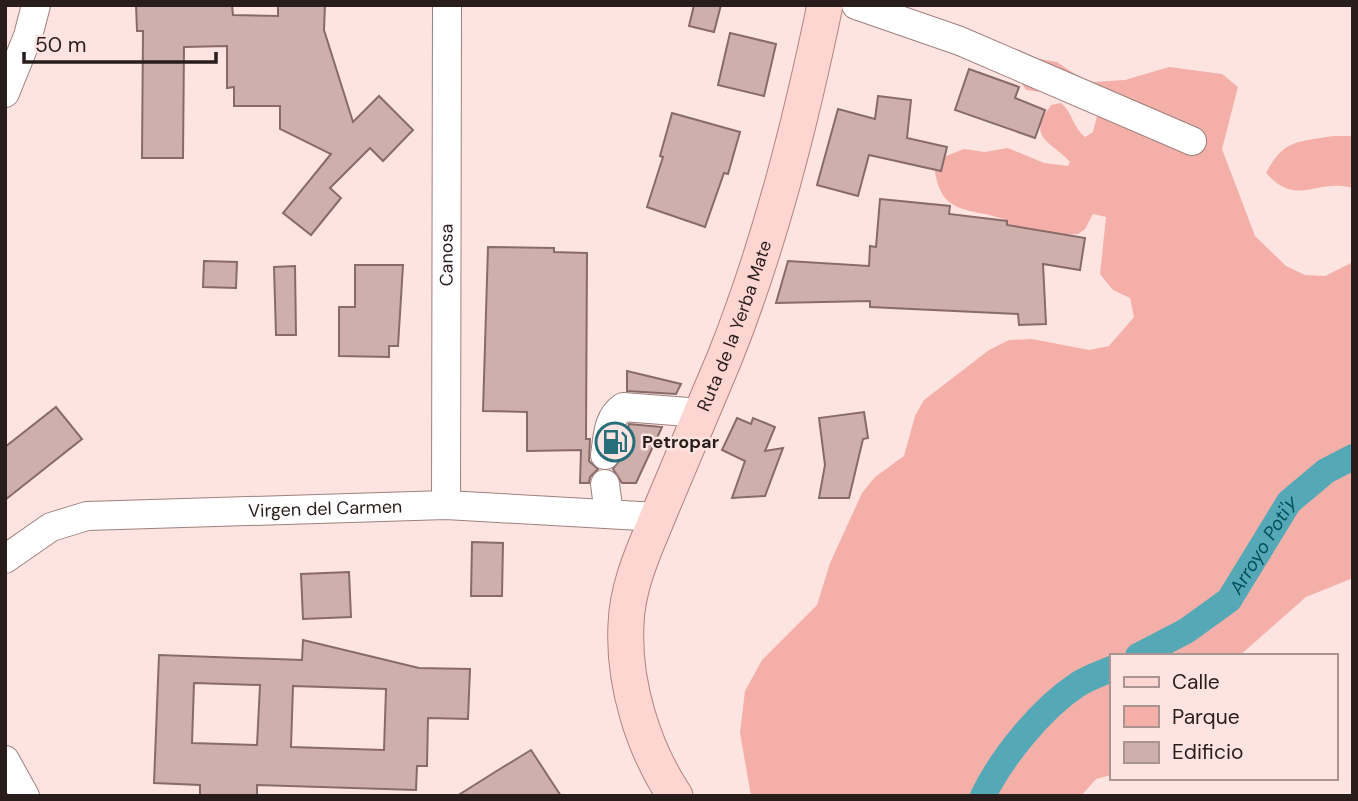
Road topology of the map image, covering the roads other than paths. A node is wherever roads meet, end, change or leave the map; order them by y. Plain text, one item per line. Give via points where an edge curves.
1 (36, 5) edge
2 (447, 5) edge
3 (825, 5) edge
4 (856, 5) edge
5 (5, 93) edge
6 (1192, 141) dead end
7 (701, 412) junction
8 (605, 455) dead end
9 (605, 484) dead end
10 (446, 505) junction
11 (609, 514) junction
12 (658, 517) junction
13 (5, 559) edge
14 (5, 760) edge
15 (25, 796) edge
16 (675, 796) edge

1 - 5 street
2 - 10 street, Canosa
3 - 7 main road, Ruta de la Yerba Mate via 762,254
4 - 6 street via 960,41
7 - 8 street via 622,407 610,424
7 - 12 main road, Ruta de la Yerba Mate
9 - 11 street
10 - 11 street, Virgen del Carmen
10 - 13 street, Virgen del Carmen via 88,516 51,527
11 - 12 street, Virgen del Carmen
12 - 16 main road, Ruta de la Yerba Mate via 631,590 627,663 647,741
14 - 15 street

